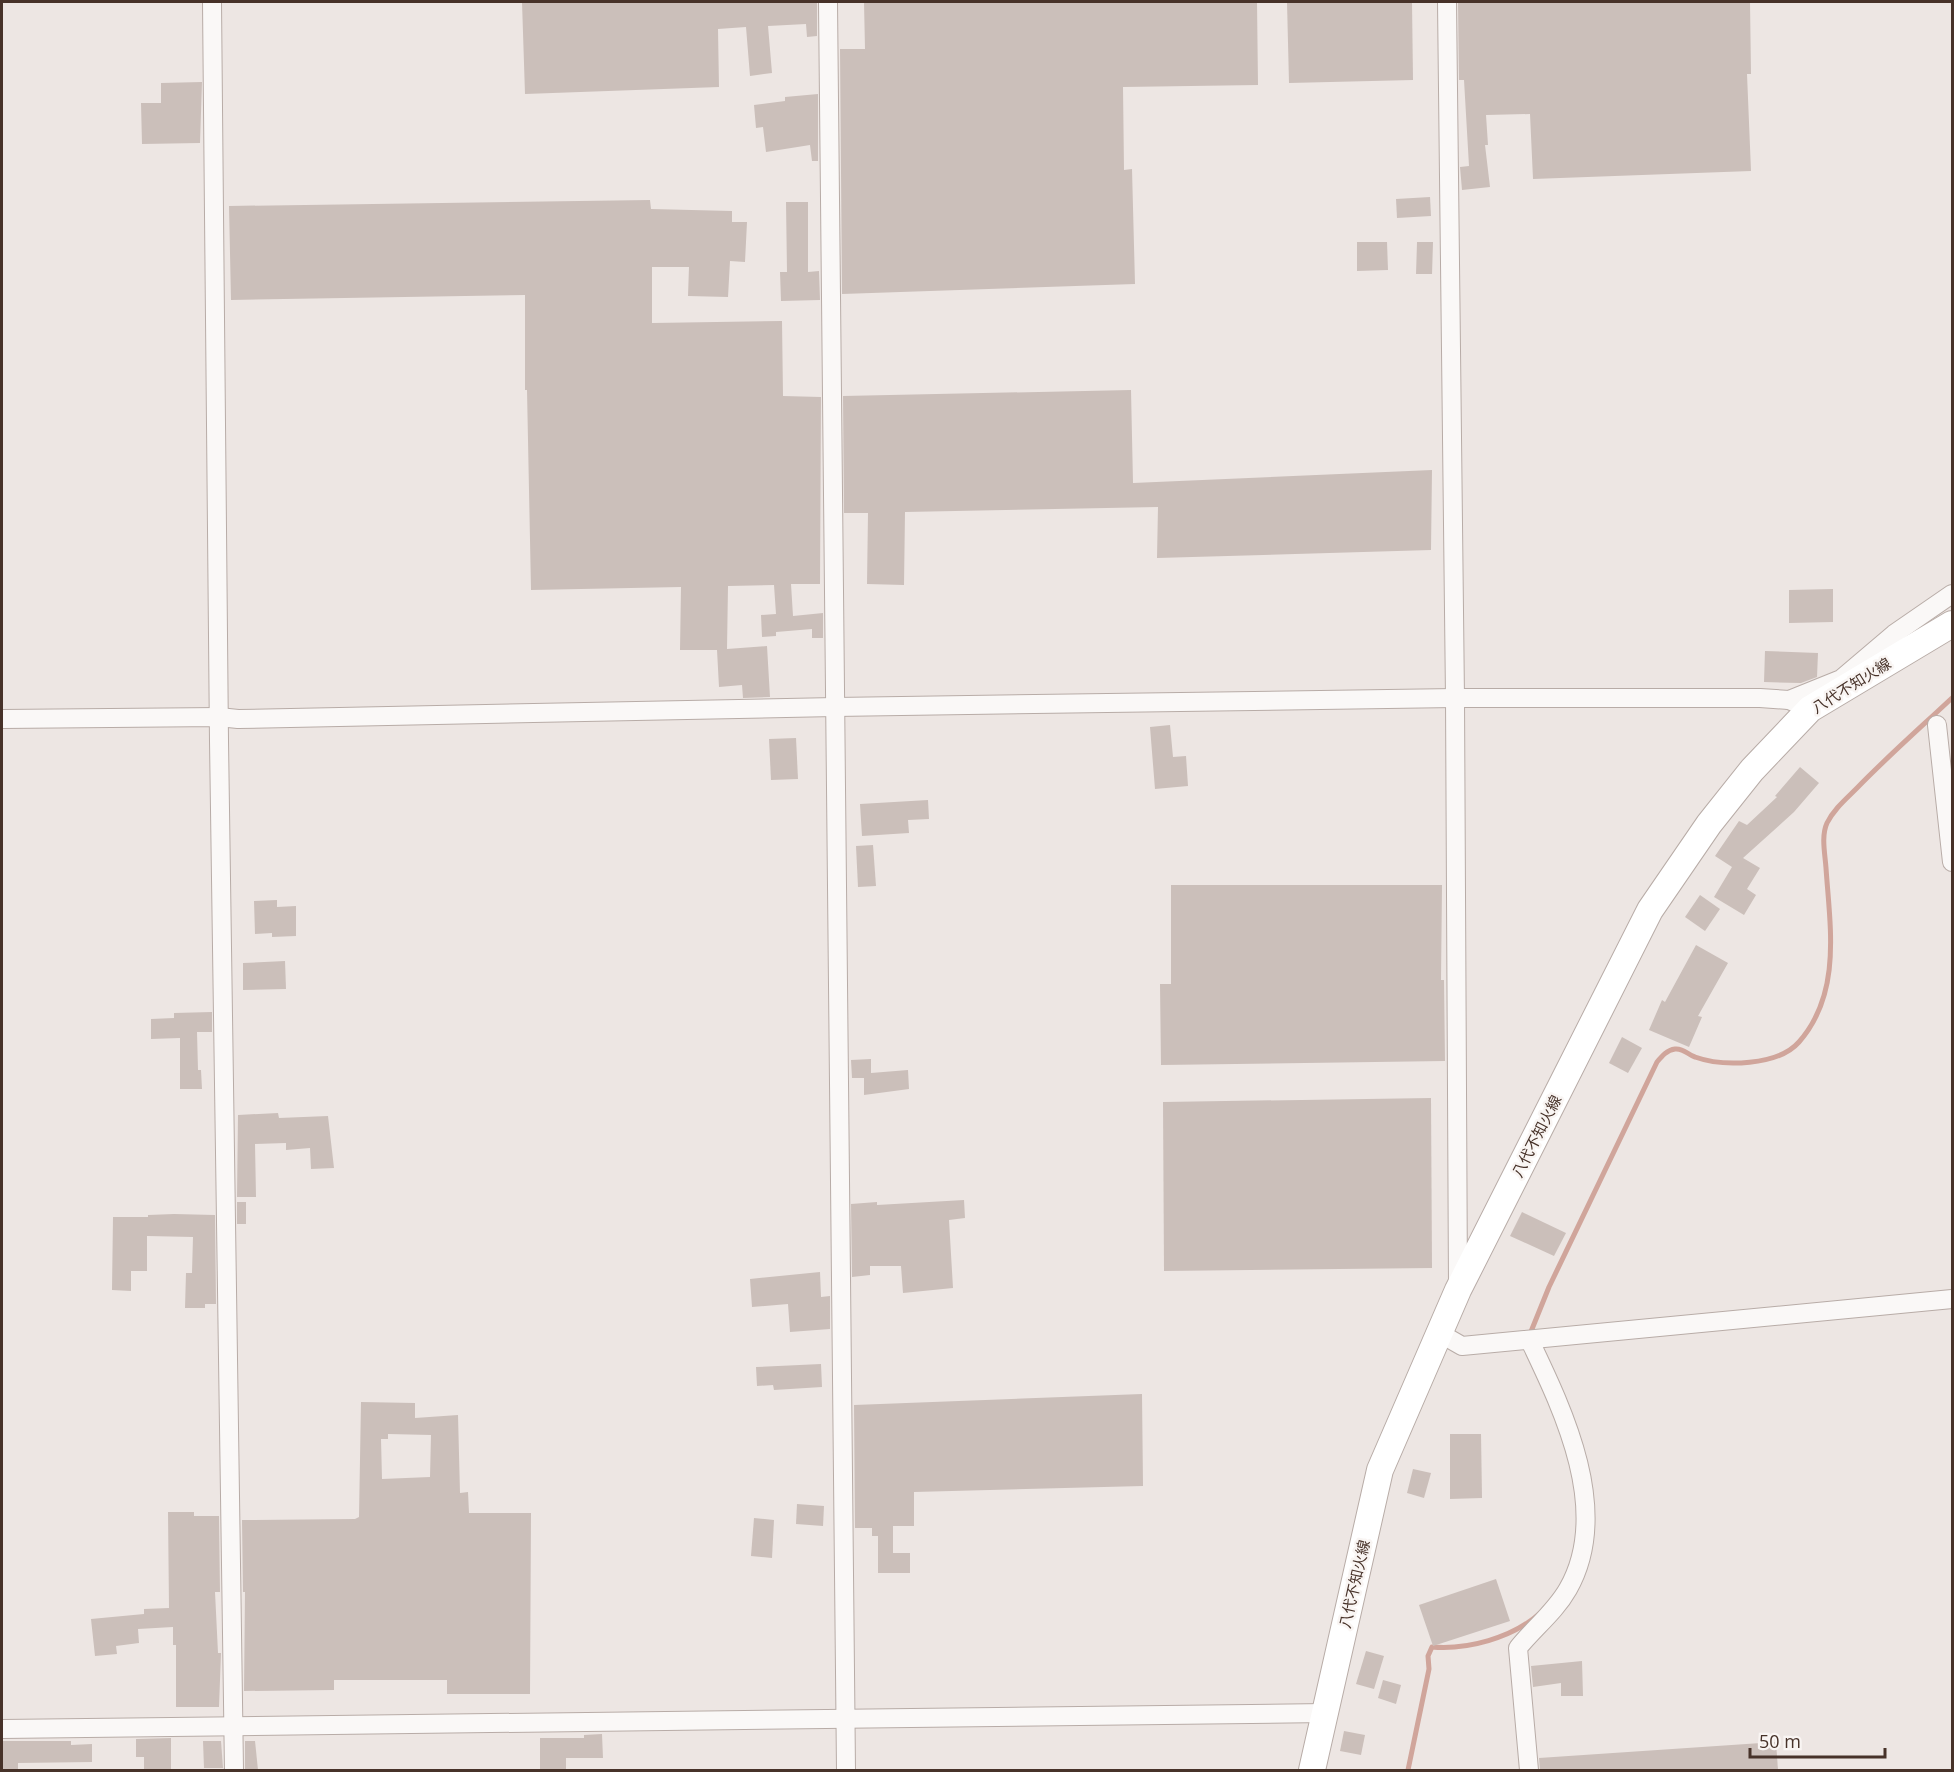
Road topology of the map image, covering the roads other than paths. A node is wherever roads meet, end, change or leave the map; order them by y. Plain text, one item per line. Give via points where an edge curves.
1 (212, 2) edge
2 (828, 2) edge
3 (1447, 2) edge
4 (1953, 594) edge
5 (1953, 624) edge
6 (1455, 698) junction
7 (1800, 705) junction
8 (836, 707) junction
9 (219, 717) junction
10 (2, 719) edge
11 (1937, 725) dead end
12 (1953, 862) edge
13 (1458, 1290) junction
14 (1953, 1299) edge
15 (1441, 1334) junction
16 (1530, 1341) junction
17 (1326, 1713) junction
18 (845, 1719) junction
19 (233, 1726) junction
20 (2, 1729) edge
21 (234, 1770) edge
22 (846, 1770) edge
23 (1312, 1770) edge
24 (1529, 1770) edge

1 - 9 street
2 - 8 street
3 - 6 street
4 - 7 street via 1894,634 1841,680
5 - 7 main road, 八代不知火線
6 - 7 street via 1760,698
6 - 8 street
6 - 13 street
7 - 13 main road, 八代不知火線 via 1709,824 1650,910
8 - 9 street via 238,720
8 - 18 street
9 - 10 street
9 - 19 street
11 - 12 street
13 - 15 main road, 八代不知火線
14 - 16 street
15 - 16 street via 1462,1346
15 - 17 main road, 八代不知火線 via 1380,1470
16 - 24 street via 1553,1388 1577,1454 1583,1488 1584,1536 1578,1567 1568,1589 1518,1648
17 - 18 street
17 - 23 main road, 八代不知火線
18 - 19 street
18 - 22 street
19 - 20 street
19 - 21 street

